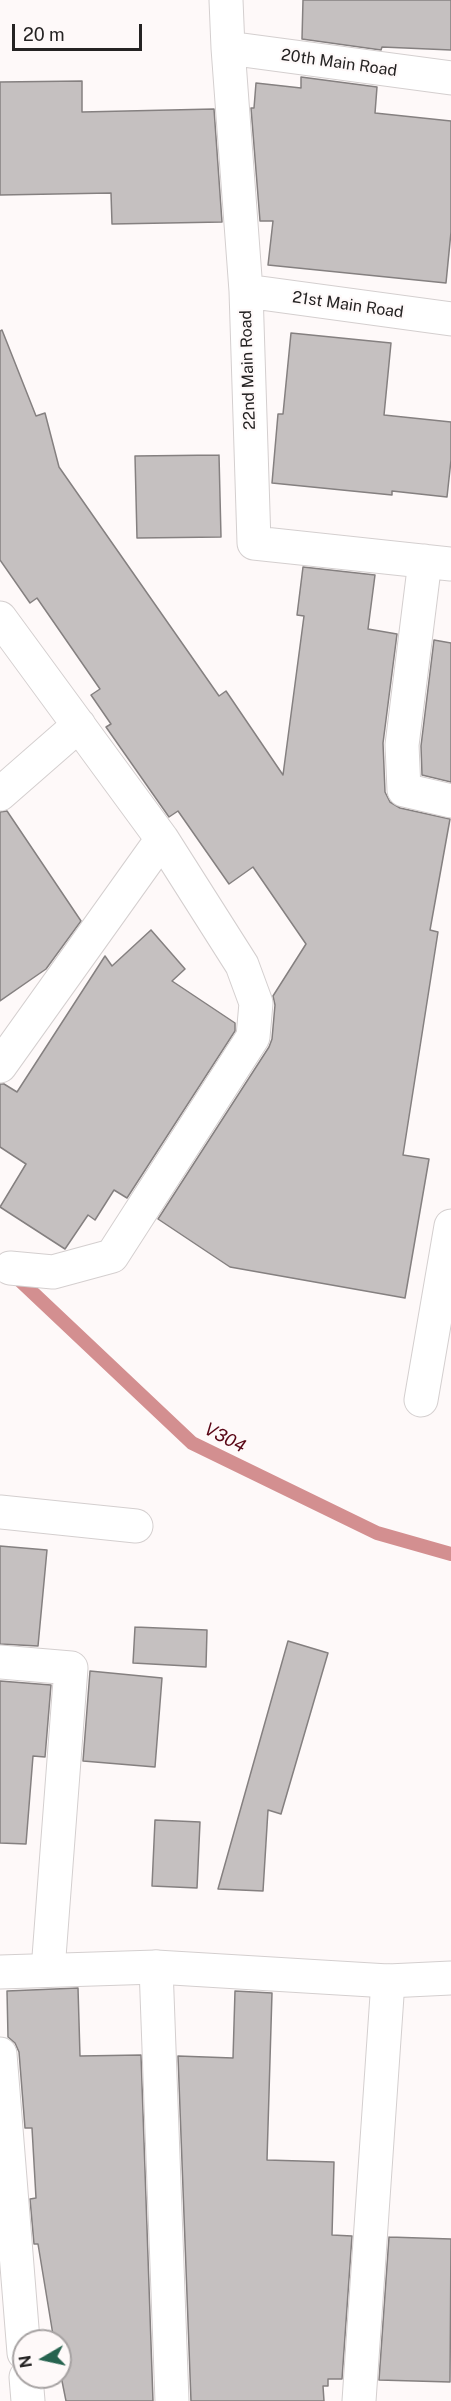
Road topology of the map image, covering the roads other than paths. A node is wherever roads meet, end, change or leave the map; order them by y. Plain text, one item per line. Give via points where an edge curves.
1 (226, 0) edge
2 (228, 48) junction
3 (451, 78) edge
4 (246, 291) junction
5 (451, 319) edge
6 (438, 563) edge
7 (0, 618) edge
8 (79, 725) junction
9 (0, 794) edge
10 (451, 801) edge
11 (162, 838) junction
12 (0, 1066) edge
13 (451, 1226) edge
14 (10, 1268) dead end
15 (421, 1400) dead end
16 (0, 1512) edge
17 (135, 1526) dead end
18 (0, 1662) edge
19 (156, 1967) junction
20 (48, 1970) junction
21 (0, 1972) edge
22 (451, 1978) edge
23 (388, 1982) junction
24 (0, 2055) edge
25 (22, 2329) edge
26 (172, 2401) edge
27 (359, 2401) edge

1 - 2 street, 22nd Main Road
2 - 3 street, 20th Main Road
2 - 4 street, 22nd Main Road
4 - 5 street, 21st Main Road
4 - 6 street, 22nd Main Road via 254,543
6 - 10 street via 402,745 404,789
7 - 8 street
8 - 9 street
8 - 11 street
11 - 12 street
11 - 14 street via 242,965 256,1003 253,1037 112,1256 53,1272
13 - 15 street
16 - 17 street
18 - 20 street via 71,1668
19 - 20 street
19 - 23 street
19 - 26 street
20 - 21 street
22 - 23 street
23 - 27 street
24 - 25 street

